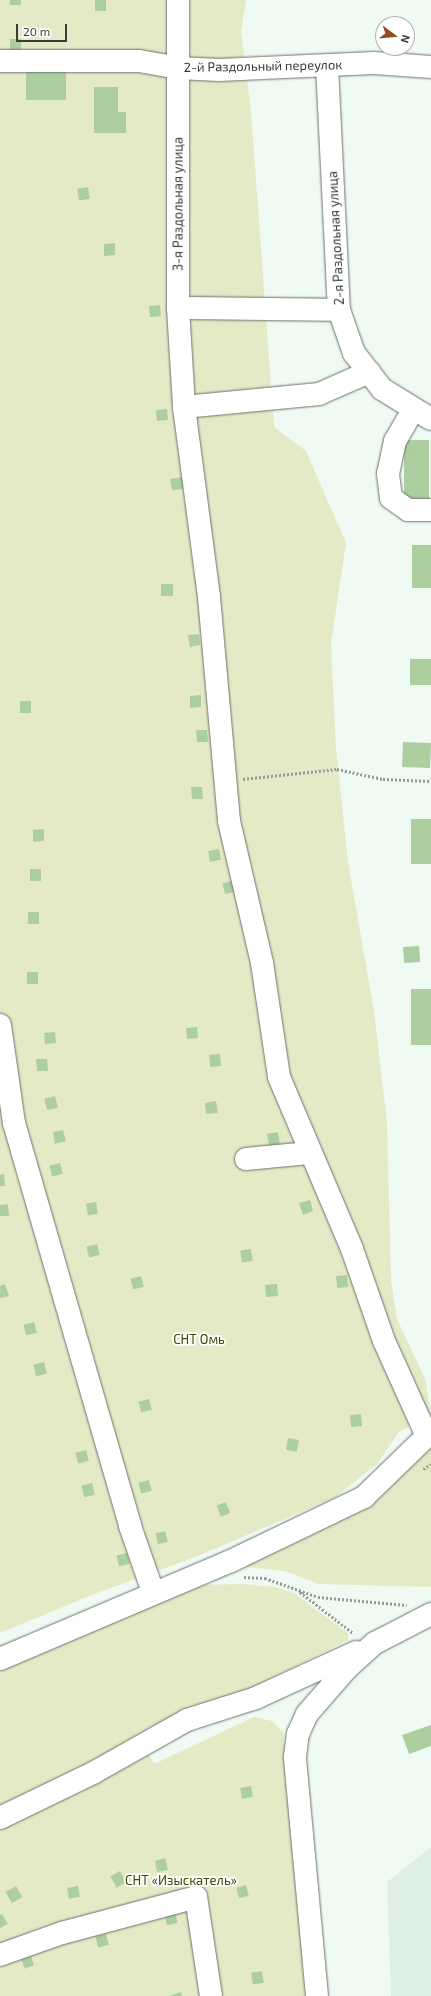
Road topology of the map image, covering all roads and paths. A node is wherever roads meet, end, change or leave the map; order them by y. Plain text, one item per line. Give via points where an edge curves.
1 (178, 0) edge
2 (0, 61) edge
3 (327, 66) junction
4 (431, 67) edge
5 (178, 68) junction
6 (178, 308) junction
7 (339, 310) junction
8 (369, 372) junction
9 (184, 408) junction
10 (422, 415) edge
11 (431, 510) edge
12 (227, 781) junction
13 (431, 782) edge
14 (0, 1025) edge
15 (309, 1153) junction
16 (246, 1159) dead end
17 (428, 1433) edge
18 (241, 1577) dead end
19 (298, 1590) junction
20 (153, 1592) junction
21 (411, 1605) dead end
22 (431, 1614) edge
23 (375, 1643) junction
24 (1, 1654) edge
25 (0, 1818) edge
26 (0, 1955) edge
27 (211, 1996) edge
28 (317, 1996) edge

1 - 5 street, 3-я Раздольная улица
2 - 5 street, 2-й Раздольный переулок via 139,62
3 - 4 street, 2-й Раздольный переулок via 374,62
3 - 5 street, 2-й Раздольный переулок
3 - 7 street, 2-я Раздольная улица
5 - 6 street, 3-я Раздольная улица
6 - 7 street
6 - 9 street, 3-я Раздольная улица
7 - 8 street, 2-я Раздольная улица via 354,353
8 - 9 street via 318,394
8 - 10 street, 2-я Раздольная улица via 382,389
9 - 12 street, 3-я Раздольная улица via 209,597 224,776
10 - 11 street via 395,441 388,474 391,498 408,510
12 - 13 path via 337,769 383,779
12 - 15 street, 3-я Раздольная улица via 229,822 262,963 279,1077
14 - 20 street via 16,1131 130,1526
15 - 16 street
15 - 17 street, 3-я Раздольная улица via 352,1249 384,1341
17 - 20 street via 364,1496 231,1561
18 - 19 path via 265,1578
19 - 21 path via 318,1597
19 - 23 path via 331,1619
20 - 24 street
22 - 23 street
23 - 25 street via 256,1698 187,1720 93,1773
23 - 28 street via 321,1695 298,1734 295,1757
26 - 27 street via 62,1933 196,1897

